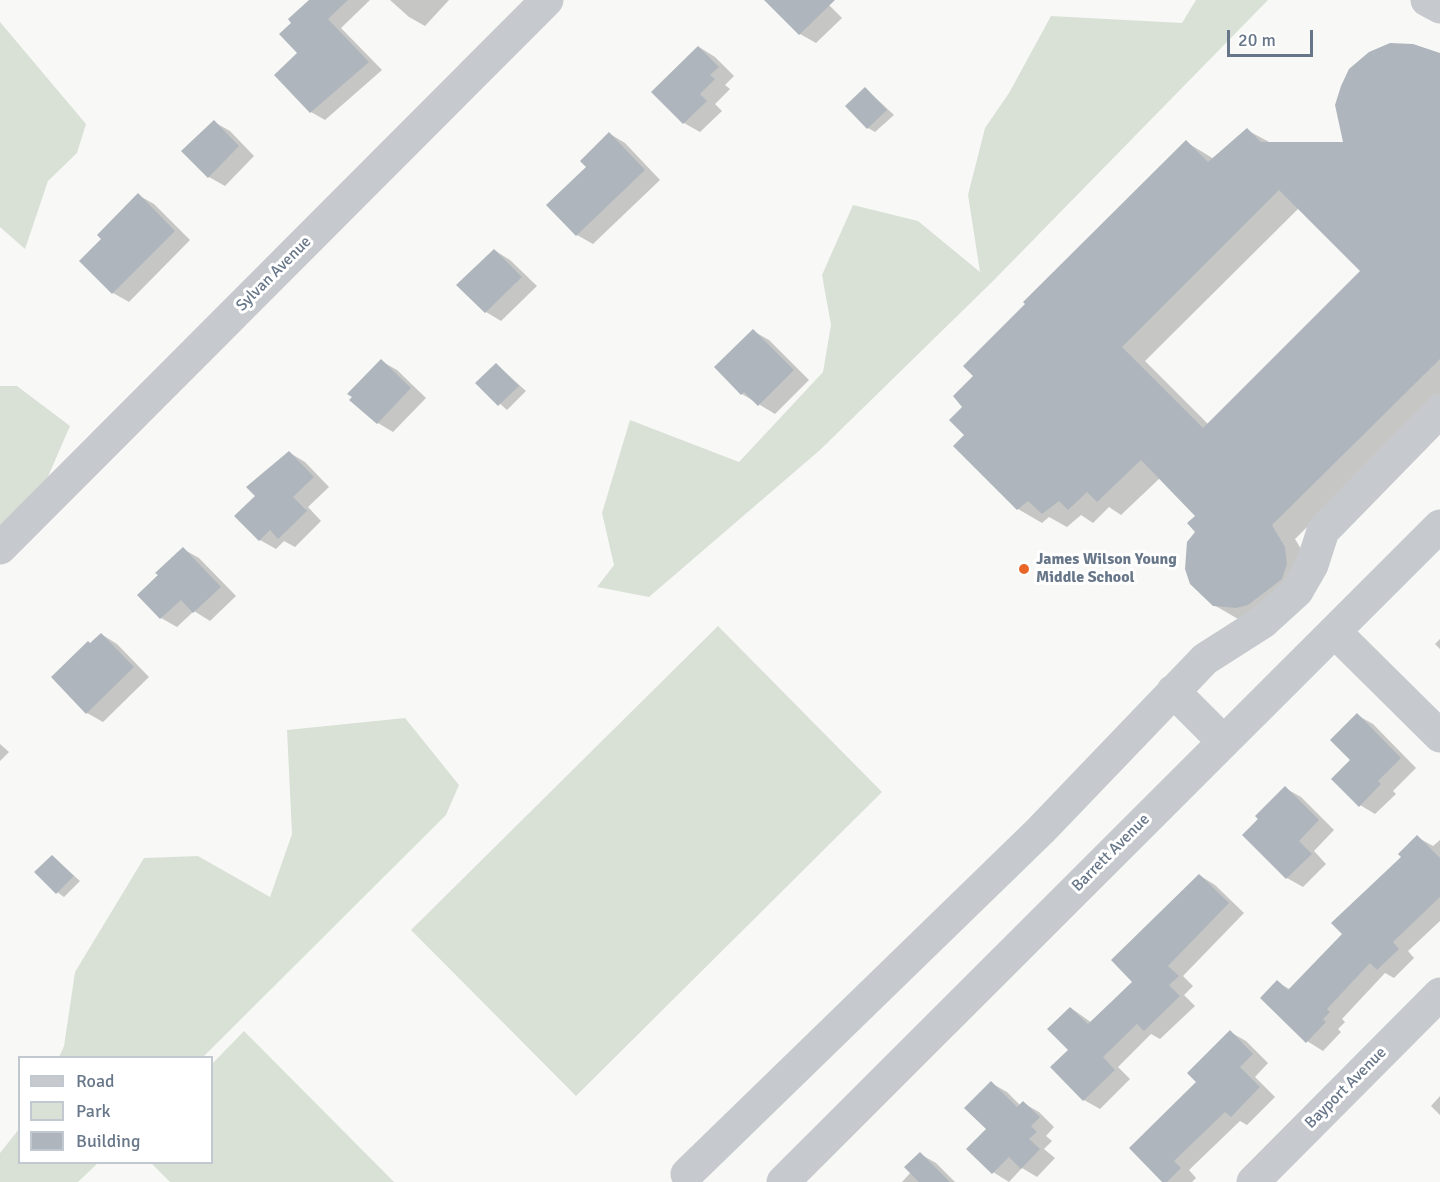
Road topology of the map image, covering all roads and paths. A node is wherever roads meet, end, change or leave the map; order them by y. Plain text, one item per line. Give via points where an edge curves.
1 (547, 0) edge
2 (1427, 0) edge
3 (1440, 8) edge
4 (1440, 411) edge
5 (1440, 526) edge
6 (0, 548) edge
7 (1335, 632) junction
8 (1173, 691) junction
9 (1440, 736) edge
10 (1223, 741) junction
11 (1440, 994) edge
12 (687, 1174) dead end
13 (783, 1182) edge
14 (1252, 1182) edge

1 - 6 street, Sylvan Avenue
2 - 3 street
4 - 8 street via 1323,531 1312,565 1297,591 1263,622 1205,658
5 - 7 street, Barrett Avenue
7 - 9 street
7 - 10 street, Barrett Avenue
8 - 10 street
8 - 12 street via 1041,830
10 - 13 street, Barrett Avenue
11 - 14 street, Bayport Avenue

